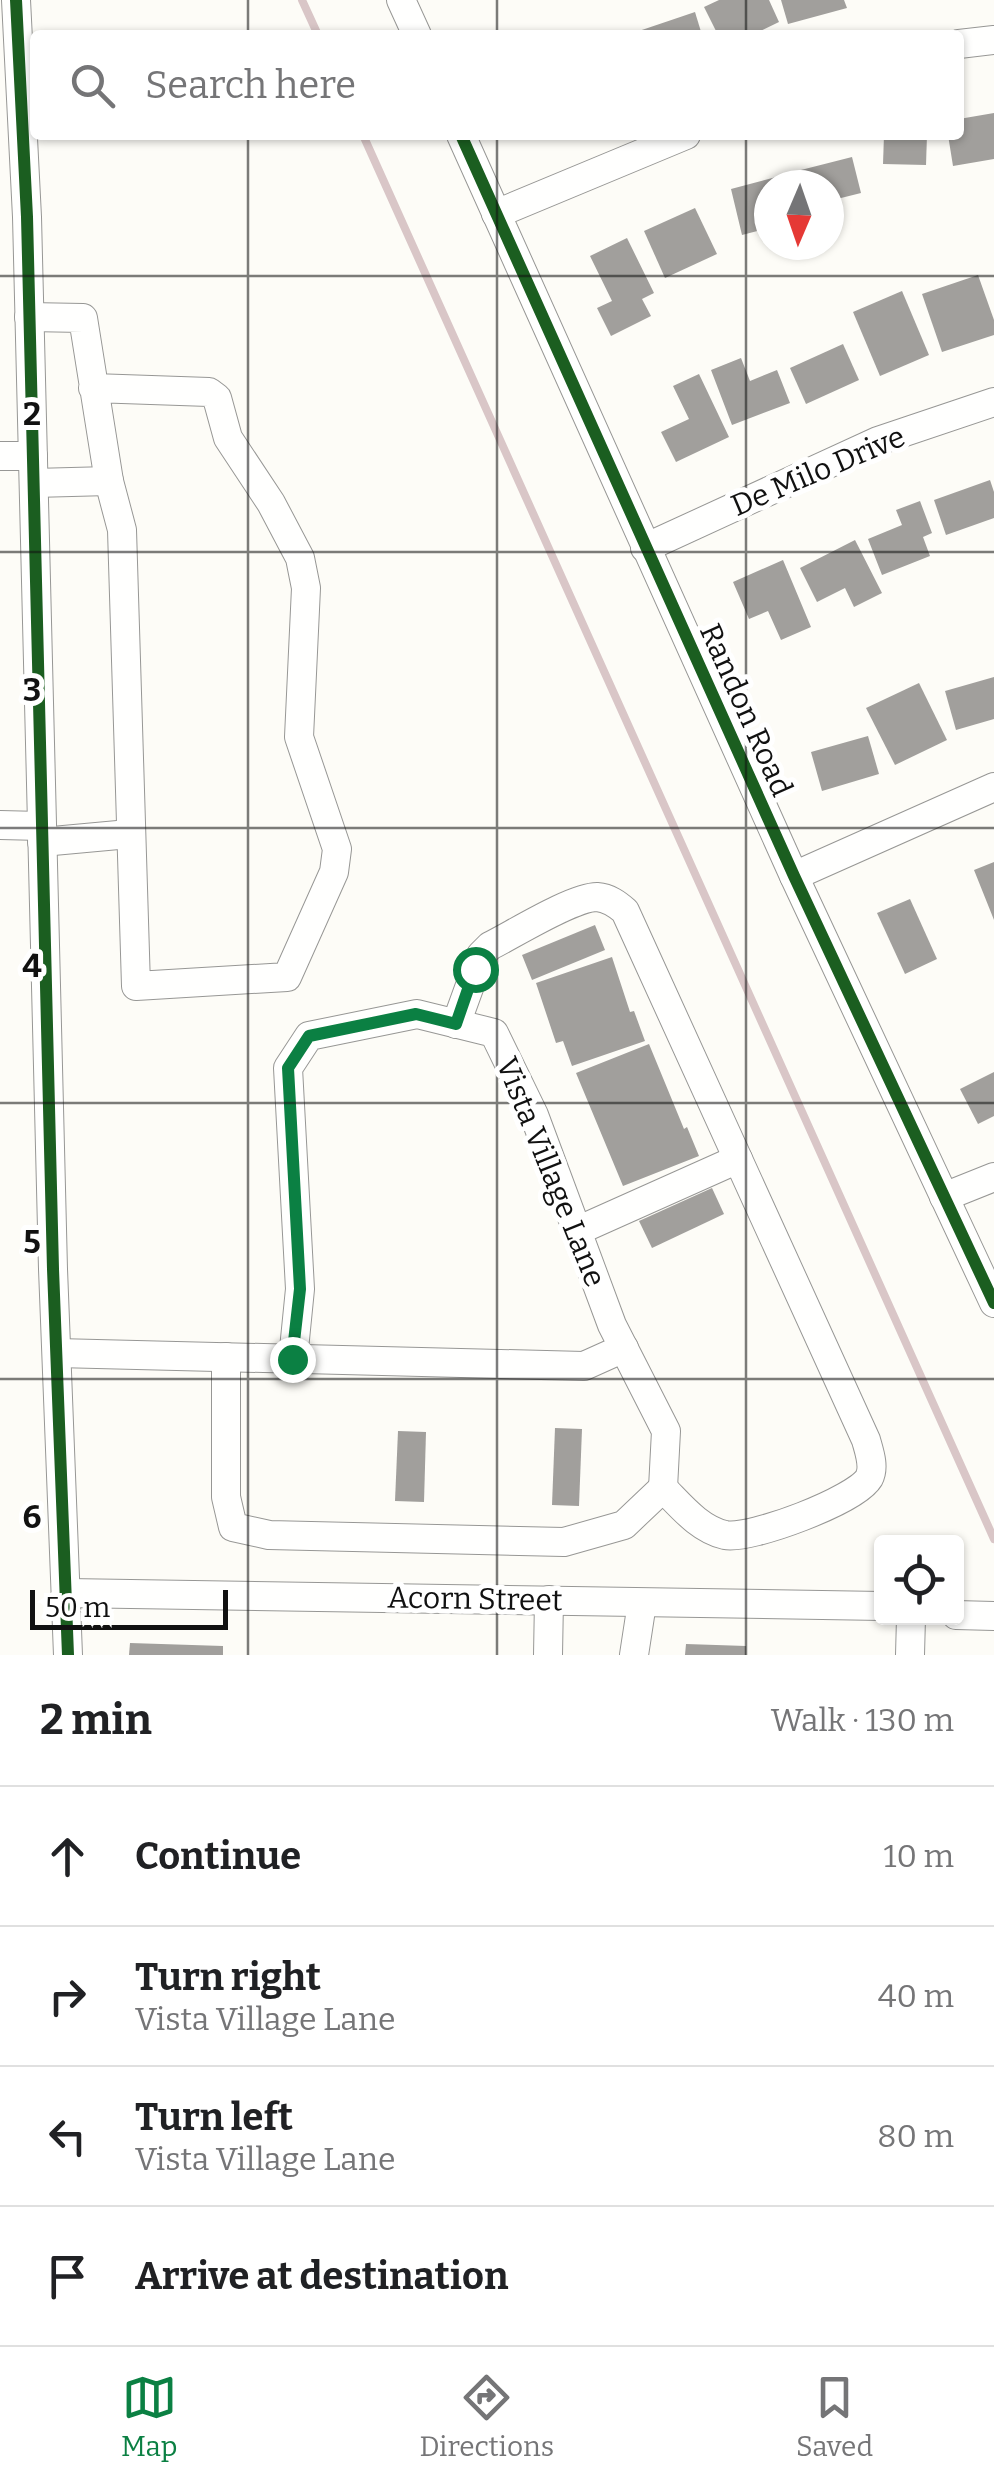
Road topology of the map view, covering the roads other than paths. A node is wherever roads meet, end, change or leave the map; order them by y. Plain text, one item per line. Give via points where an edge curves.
1 (16, 0) edge
2 (401, 0) edge
3 (415, 30) edge
4 (994, 40) edge
5 (964, 43) edge
6 (10, 87) edge
7 (463, 140) edge
8 (674, 140) edge
9 (496, 214) junction
10 (30, 318) junction
11 (93, 388) junction
12 (994, 402) edge
13 (0, 456) edge
14 (34, 470) junction
15 (110, 480) junction
16 (645, 548) junction
17 (994, 787) edge
18 (0, 825) edge
19 (42, 834) junction
20 (129, 834) junction
21 (794, 876) junction
22 (456, 1024) junction
23 (738, 1159) junction
24 (994, 1176) edge
25 (944, 1197) junction
26 (577, 1231) junction
27 (994, 1303) edge
28 (624, 1348) junction
29 (57, 1353) junction
30 (226, 1357) junction
31 (292, 1359) junction
32 (662, 1488) junction
33 (68, 1593) junction
34 (548, 1600) junction
35 (642, 1602) junction
36 (964, 1602) edge
37 (994, 1602) edge
38 (874, 1606) edge
39 (964, 1615) edge
40 (994, 1616) edge
41 (911, 1625) edge
42 (68, 1655) edge
43 (548, 1655) edge
44 (634, 1655) edge
45 (910, 1655) edge

1 - 6 street
2 - 3 street
4 - 5 street
6 - 10 street
7 - 9 street, Randon Road
8 - 9 street
9 - 16 street, Randon Road
10 - 11 street via 83,318
10 - 14 street
11 - 15 street
11 - 20 street via 209,392 218,398 228,438 300,558 306,588 300,737 336,849 334,872 287,977 136,986
12 - 16 street, De Milo Drive via 878,441
13 - 14 street
14 - 15 street
14 - 19 street
15 - 20 street via 122,530
16 - 21 street, Randon Road
17 - 21 street
18 - 19 street
19 - 20 street
19 - 29 street
21 - 25 street, Randon Road
22 - 23 street via 481,954 490,946 579,901 614,901 625,911
22 - 26 street, Vista Village Lane via 494,1033 534,1115
22 - 31 street, Vista Village Lane via 416,1014 309,1036 288,1068 300,1289
23 - 26 street
23 - 32 street via 866,1440 871,1475 860,1488 779,1526 728,1536 704,1528
24 - 25 street
25 - 27 street, Randon Road
26 - 28 street, Vista Village Lane
28 - 31 street via 584,1366
28 - 32 street, Vista Village Lane via 666,1431
29 - 30 street
29 - 33 street
30 - 31 street
30 - 32 street via 226,1497 233,1527 269,1536 564,1542 624,1525
33 - 34 street, Acorn Street
33 - 42 street
34 - 35 street, Acorn Street
34 - 43 street
35 - 38 street, Acorn Street
35 - 44 street
36 - 37 street
39 - 40 street
41 - 45 street

